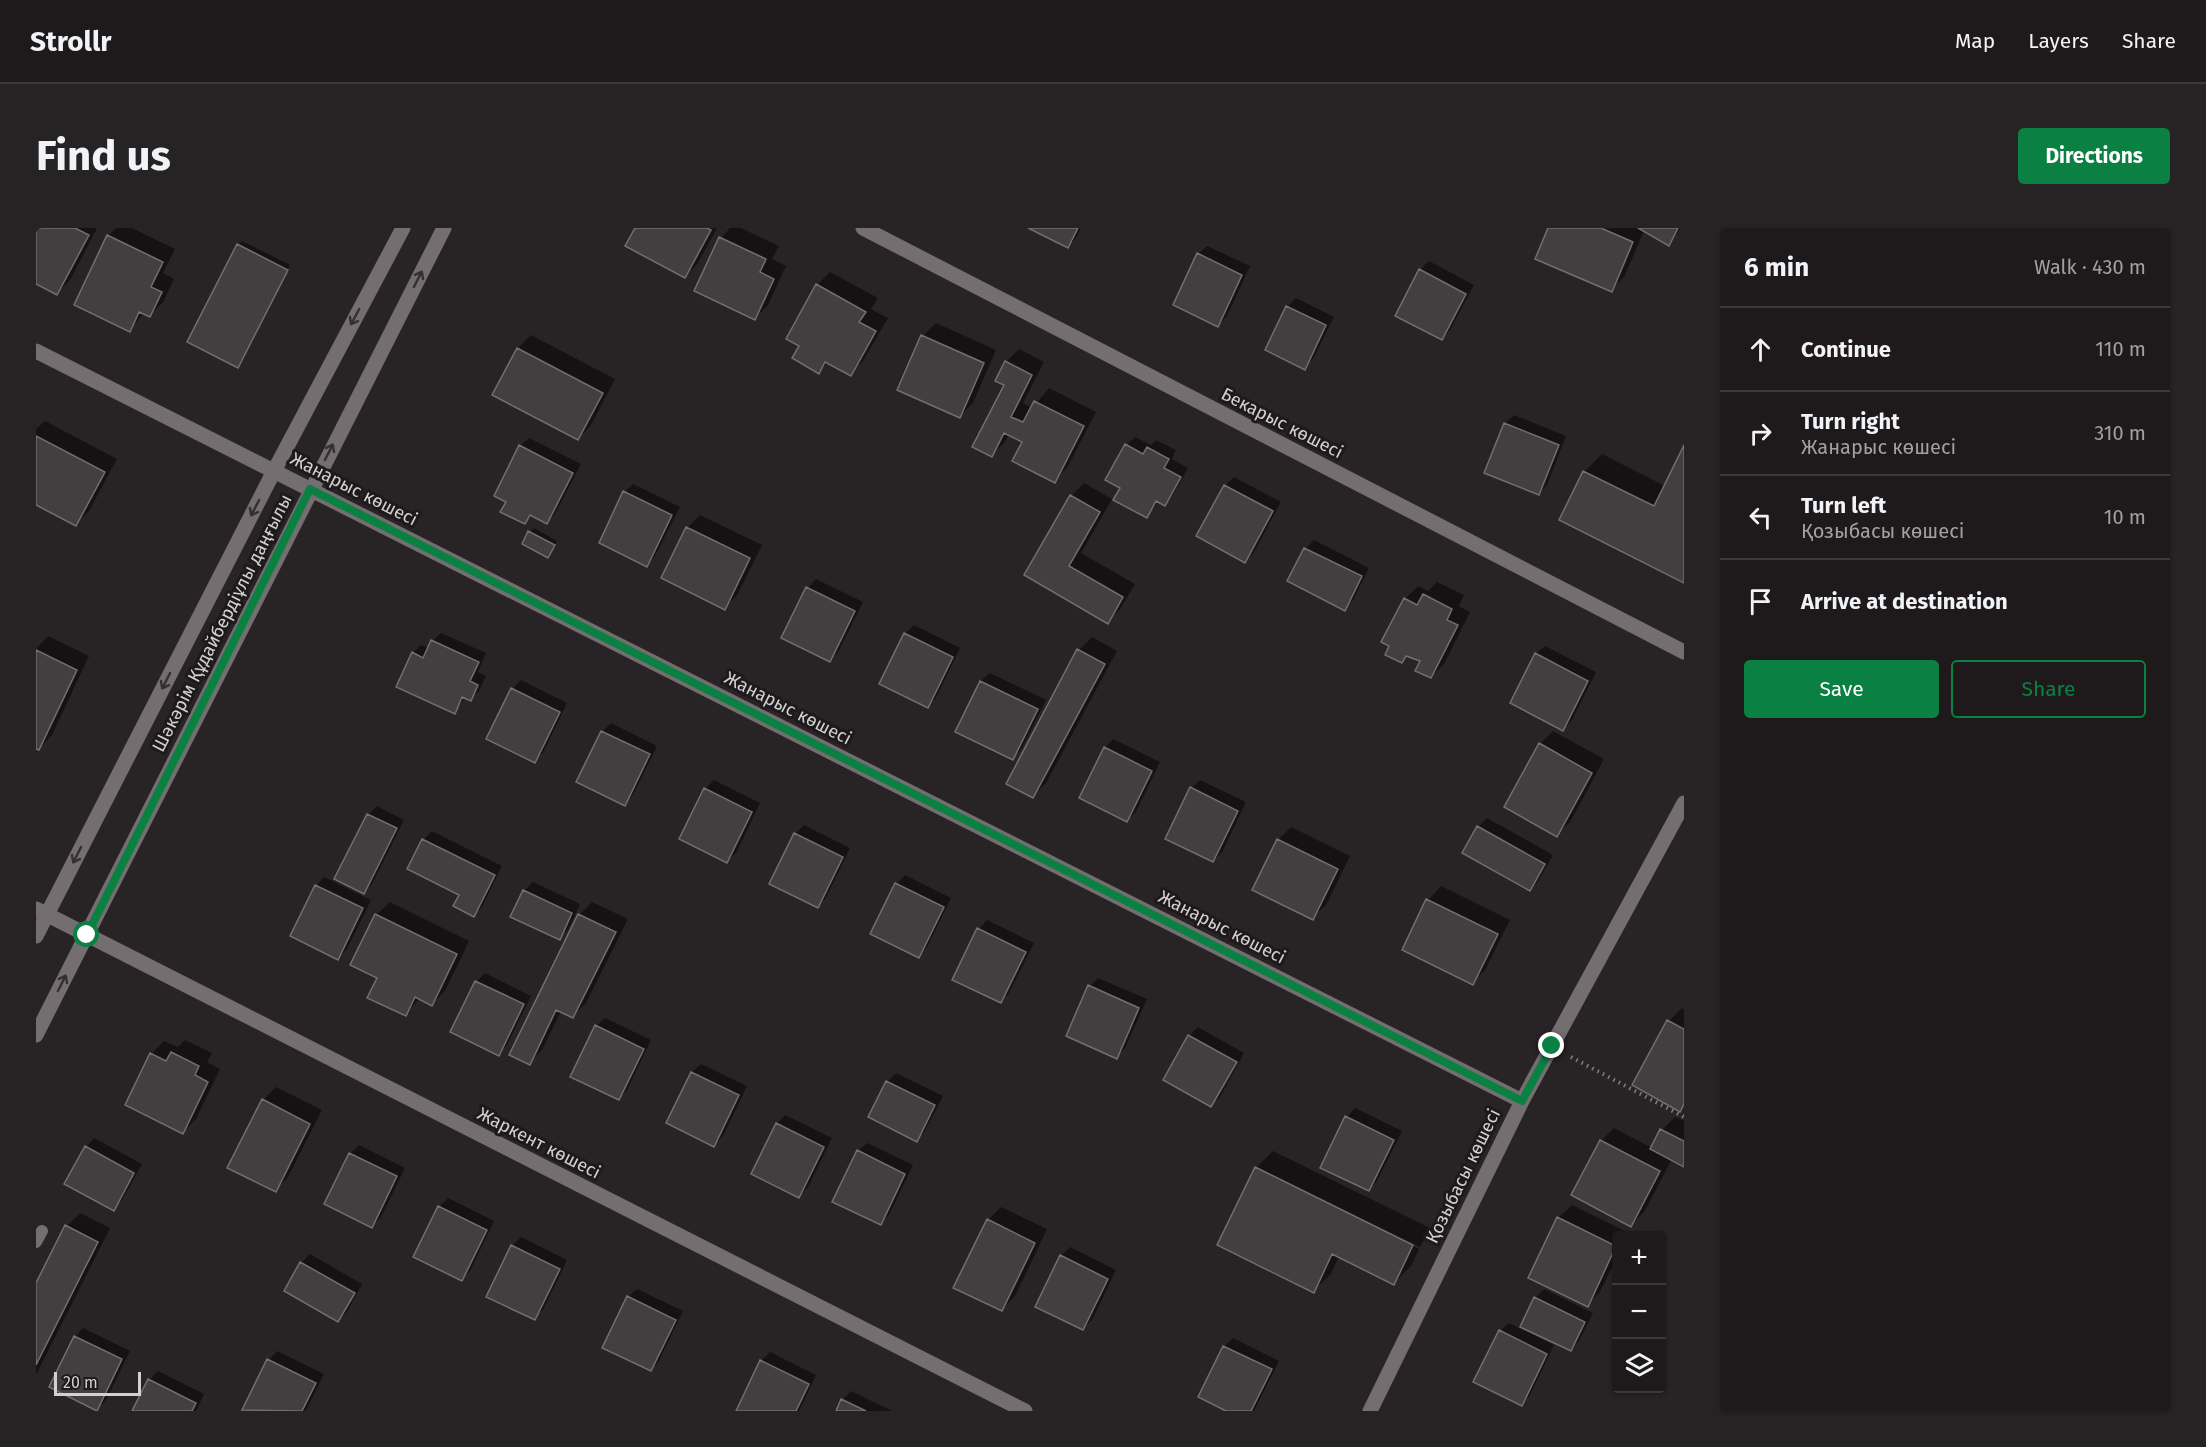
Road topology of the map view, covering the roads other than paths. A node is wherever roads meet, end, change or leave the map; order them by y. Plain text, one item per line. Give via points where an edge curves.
1 (403, 228) edge
2 (444, 228) edge
3 (863, 228) edge
4 (36, 351) edge
5 (273, 471) junction
6 (310, 489) junction
7 (1684, 652) edge
8 (1684, 803) edge
9 (41, 912) edge
10 (87, 935) junction
11 (36, 936) edge
12 (36, 1035) edge
13 (1522, 1101) junction
14 (1025, 1411) edge
15 (1370, 1411) edge

1 -> 5 street, Шәкәрім Құдайбердіұлы даңғылы
6 -> 2 street, Шәкәрім Құдайбердіұлы даңғылы
3 - 7 street, Бекарыс көшесі
4 - 5 street, Жанарыс көшесі
5 - 6 street, Жанарыс көшесі
5 -> 9 street, Шәкәрім Құдайбердіұлы даңғылы
6 - 10 street, Шәкәрім Құдайбердіұлы даңғылы
6 - 13 street, Жанарыс көшесі
8 - 13 street, Қозыбасы көшесі
9 - 10 street, Жаркент көшесі
9 - 11 street, Шәкәрім Құдайбердіұлы даңғылы
12 -> 10 street, Шәкәрім Құдайбердіұлы даңғылы
10 - 14 street, Жаркент көшесі
13 - 15 street, Қозыбасы көшесі

